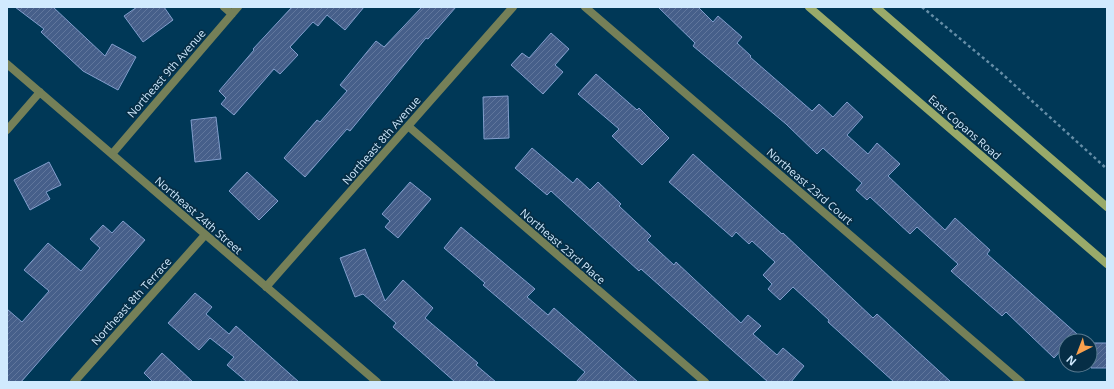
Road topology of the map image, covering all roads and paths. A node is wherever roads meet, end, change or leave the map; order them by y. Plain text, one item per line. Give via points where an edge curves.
1 (224, 7) edge
2 (238, 7) edge
3 (513, 7) edge
4 (585, 7) edge
5 (809, 7) edge
6 (876, 7) edge
7 (922, 7) edge
8 (232, 14) junction
9 (7, 64) edge
10 (40, 92) junction
11 (408, 126) junction
12 (7, 130) edge
13 (112, 154) junction
14 (1107, 169) edge
15 (1107, 207) edge
16 (205, 235) junction
17 (1107, 264) edge
18 (266, 287) junction
19 (74, 382) edge
20 (376, 382) edge
21 (705, 382) edge
22 (1021, 382) edge

1 - 8 street
2 - 8 street, Northeast 9th Avenue
3 - 11 street, Northeast 8th Avenue
4 - 22 street, Northeast 23rd Court
5 - 17 main road, East Copans Road
6 - 15 main road
7 - 14 path via 999,71
8 - 13 street, Northeast 9th Avenue
9 - 10 street, Northeast 24th Street
10 - 12 street
10 - 13 street, Northeast 24th Street
11 - 18 street, Northeast 8th Avenue
11 - 21 street, Northeast 23rd Place
13 - 16 street, Northeast 24th Street
16 - 18 street, Northeast 24th Street
16 - 19 street, Northeast 8th Terrace
18 - 20 street, Northeast 24th Street

